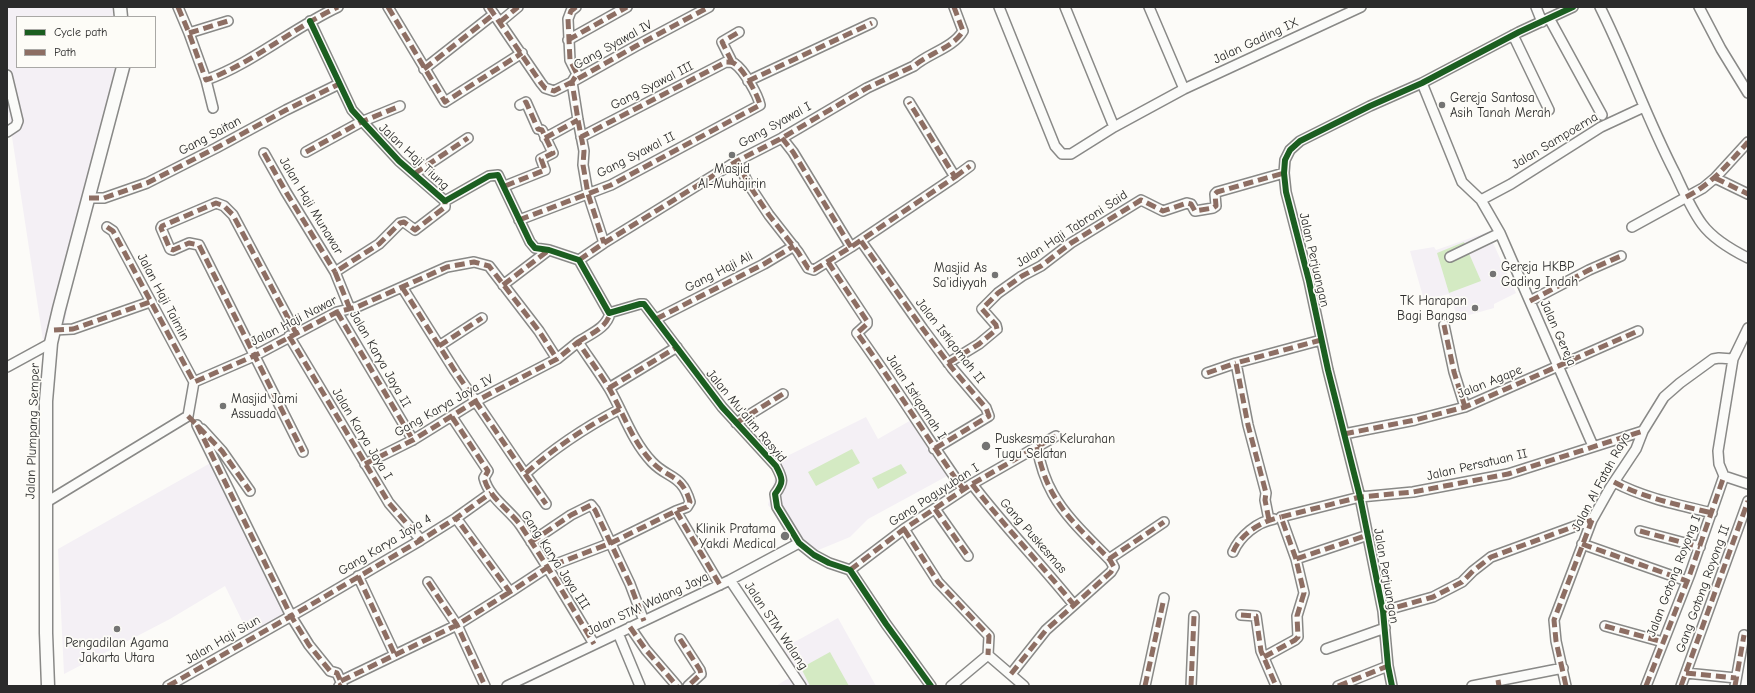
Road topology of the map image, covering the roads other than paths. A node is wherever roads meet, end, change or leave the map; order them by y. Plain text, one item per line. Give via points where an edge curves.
1 (178, 7) edge
2 (338, 7) edge
3 (388, 7) edge
4 (518, 7) edge
5 (576, 7) edge
6 (627, 7) edge
7 (709, 7) edge
8 (954, 7) edge
9 (999, 7) edge
10 (1065, 7) edge
11 (1149, 7) edge
12 (1362, 7) edge
13 (1536, 7) edge
14 (1573, 7) edge
15 (1600, 7) edge
16 (1699, 7) edge
17 (492, 11) edge
18 (1546, 20) junction
19 (228, 21) dead end
20 (310, 21) junction
21 (500, 22) junction
22 (872, 24) dead end
23 (739, 32) dead end
24 (189, 33) junction
25 (1514, 35) junction
26 (568, 40) junction
27 (522, 53) junction
28 (733, 63) junction
29 (123, 68) edge
30 (424, 69) junction
31 (7, 76) edge
32 (206, 80) junction
33 (748, 81) junction
34 (572, 82) junction
35 (339, 84) junction
36 (1422, 84) junction
37 (1184, 89) junction
38 (1748, 93) edge
39 (908, 102) dead end
40 (520, 105) dead end
41 (400, 106) dead end
42 (1644, 107) junction
43 (213, 108) dead end
44 (1549, 110) dead end
45 (1602, 115) dead end
46 (578, 120) junction
47 (361, 122) junction
48 (1114, 127) junction
49 (7, 132) edge
50 (581, 137) junction
51 (468, 138) dead end
52 (545, 138) junction
53 (782, 138) junction
54 (1748, 142) edge
55 (306, 152) dead end
56 (264, 153) dead end
57 (737, 161) junction
58 (970, 166) dead end
59 (1284, 173) junction
60 (414, 174) junction
61 (955, 176) junction
62 (1715, 178) junction
63 (505, 186) junction
64 (588, 194) junction
65 (1748, 194) edge
66 (1686, 197) junction
67 (89, 198) junction
68 (1481, 200) junction
69 (445, 201) junction
70 (519, 220) junction
71 (107, 227) dead end
72 (1632, 227) dead end
73 (1500, 233) junction
74 (861, 241) junction
75 (604, 243) junction
76 (794, 246) junction
77 (851, 248) junction
78 (549, 250) junction
79 (1621, 256) dead end
80 (1450, 257) dead end
81 (1748, 258) edge
82 (579, 260) junction
83 (828, 262) junction
84 (335, 272) junction
85 (503, 285) junction
86 (402, 287) junction
87 (1530, 301) junction
88 (150, 302) junction
89 (350, 308) junction
90 (337, 312) junction
91 (610, 313) junction
92 (482, 318) dead end
93 (656, 319) junction
94 (1444, 325) dead end
95 (1748, 328) edge
96 (54, 330) junction
97 (1638, 331) dead end
98 (292, 335) junction
99 (1321, 340) junction
100 (578, 342) junction
101 (51, 343) junction
102 (439, 346) junction
103 (677, 347) junction
104 (254, 356) junction
105 (557, 359) junction
106 (1733, 359) junction
107 (948, 363) junction
108 (1236, 363) junction
109 (7, 367) edge
110 (1559, 367) junction
111 (1207, 372) dead end
112 (194, 382) junction
113 (609, 388) junction
114 (783, 394) dead end
115 (476, 401) junction
116 (1465, 407) junction
117 (620, 410) junction
118 (188, 416) junction
119 (452, 417) junction
120 (736, 423) junction
121 (197, 425) junction
122 (1643, 431) junction
123 (1344, 434) junction
124 (1056, 436) dead end
125 (414, 440) junction
126 (1593, 446) junction
127 (1037, 447) junction
128 (934, 449) junction
129 (303, 452) dead end
130 (365, 464) junction
131 (525, 474) junction
132 (1724, 476) junction
133 (1614, 482) junction
134 (972, 484) junction
135 (1748, 484) edge
136 (964, 490) junction
137 (250, 491) dead end
138 (491, 493) junction
139 (1360, 497) junction
140 (1748, 502) edge
141 (45, 504) junction
142 (546, 504) dead end
143 (935, 509) junction
144 (676, 511) junction
145 (1712, 513) junction
146 (1281, 517) junction
147 (456, 518) junction
148 (1269, 520) junction
149 (1592, 520) junction
150 (1164, 522) dead end
151 (904, 529) junction
152 (1640, 531) dead end
153 (1368, 535) junction
154 (420, 540) junction
155 (531, 542) junction
156 (611, 542) junction
157 (799, 543) junction
158 (1582, 544) junction
159 (1700, 547) junction
160 (1233, 552) dead end
161 (968, 556) dead end
162 (1109, 559) junction
163 (1296, 559) junction
164 (548, 567) junction
165 (850, 570) junction
166 (358, 576) junction
167 (730, 580) junction
168 (1687, 581) junction
169 (428, 582) dead end
170 (720, 585) junction
171 (510, 592) junction
172 (1164, 598) dead end
173 (1074, 605) junction
174 (1383, 612) junction
175 (1241, 615) dead end
176 (291, 616) junction
177 (1194, 616) dead end
178 (644, 620) junction
179 (457, 625) junction
180 (1605, 626) dead end
181 (630, 627) junction
182 (1385, 628) junction
183 (618, 633) junction
184 (1744, 635) dead end
185 (680, 640) dead end
186 (1663, 642) junction
187 (594, 644) junction
188 (1326, 649) dead end
189 (395, 655) junction
190 (988, 655) junction
191 (1745, 655) edge
192 (1264, 657) junction
193 (1388, 666) junction
194 (1563, 668) junction
195 (1686, 673) junction
196 (1011, 674) junction
197 (1736, 682) edge
198 (1498, 683) edge
199 (340, 684) edge
200 (48, 686) edge
201 (168, 686) edge
202 (485, 686) edge
203 (507, 686) edge
204 (640, 686) edge
205 (677, 686) edge
206 (688, 686) edge
207 (801, 686) edge
208 (931, 686) edge
209 (951, 686) edge
210 (1024, 686) edge
211 (1145, 686) edge
212 (1191, 686) edge
213 (1276, 686) edge
214 (1338, 686) edge
215 (1392, 686) edge
216 (1472, 686) edge
217 (1566, 686) edge
218 (1646, 686) edge
219 (1681, 686) edge

1 - 24 street
2 - 20 street
3 - 30 street
4 - 21 street
5 - 26 street via 568,19
6 - 26 street
7 - 34 street, Gang Syawal IV
8 - 53 street, Gang Syawal I via 963,29 959,36 936,54 867,88
9 - 48 street, Jalan Gading IX via 1055,146 1062,154 1070,154
10 - 48 street
11 - 37 street
12 - 37 street, Jalan Gading IX
13 - 18 street
14 - 18 street, Jalan Perjuangan
15 - 42 street via 1618,42
16 - 38 street
17 - 21 street, Gang Syawal IV
17 - 30 street
18 - 25 street, Jalan Perjuangan
18 - 45 street
19 - 24 street
20 - 32 street via 226,72
20 - 35 street, Jalan Haji Tiung
21 - 27 street, Gang Syawal IV
22 - 33 street
23 - 28 street via 722,40
24 - 32 street
25 - 36 street, Jalan Perjuangan
25 - 44 street
26 - 34 street via 570,60 577,74
27 - 30 street via 445,102
27 - 34 street, Gang Syawal IV via 545,88 554,91
28 - 33 street
28 - 50 street, Gang Syawal III via 726,62
29 - 67 main road, Jalan Plumpang Semper
31 - 49 street via 18,121 16,126
32 - 43 street
33 - 64 street, Gang Syawal II via 759,98 760,105 611,185
34 - 46 street
35 - 47 street, Jalan Haji Tiung
35 - 67 street, Gang Saitan via 147,183 104,198
36 - 59 street, Jalan Perjuangan via 1370,106 1300,141 1290,150 1285,160
36 - 68 street, Jalan Gereja via 1462,182
37 - 48 street, Jalan Gading IX
39 - 61 street
40 - 52 street via 526,102
41 - 47 street
42 - 66 street
42 - 68 street, Jalan Sampoerna via 1600,128
46 - 50 street
46 - 52 street
47 - 55 street
47 - 60 street, Jalan Haji Tiung
50 - 64 street
51 - 60 street
52 - 63 street via 553,153 541,159 545,170
53 - 57 street, Gang Syawal I
53 - 77 street via 797,158
54 - 62 street
56 - 84 street, Jalan Haji Munawar
57 - 75 street, Gang Syawal I
57 - 76 street via 749,185
58 - 61 street
59 - 99 street, Jalan Perjuangan via 1286,192
59 - 107 street, Jalan Haji Tabroni Said via 1217,192 1216,206 1213,208 1195,211 1188,203 1163,210 1141,200 1071,243 998,293 982,309 997,329 979,344
60 - 69 street, Jalan Haji Tiung
61 - 74 street
62 - 65 street
62 - 66 street
63 - 69 street, Jalan Haji Tiung via 500,176 493,175
63 - 70 street
64 - 70 street, Gang Syawal II
64 - 75 street
66 - 72 street
66 - 81 street via 1711,234 1731,250
67 - 96 main road, Jalan Plumpang Semper
68 - 73 street, Jalan Gereja
69 - 84 street, Jalan Haji Munawar via 445,207 416,230 404,222 400,223 379,244
70 - 78 street via 533,246
71 - 88 street, Jalan Haji Taimin via 113,231
73 - 80 street
73 - 87 street, Jalan Gereja
74 - 77 street
74 - 107 street, Jalan Istiqomah II
75 - 82 street, Gang Syawal I
76 - 83 street via 810,270
76 - 93 street, Gang Haji Ali
77 - 83 street
78 - 82 street
78 - 85 street
79 - 87 street
82 - 91 street
83 - 128 street, Jalan Istiqomah I via 867,321 857,333
84 - 89 street, Jalan Haji Munawar
85 - 86 street, Jalan Haji Nawar via 488,266 474,262 447,267
85 - 105 street, Jalan Haji Nawar
86 - 89 street, Jalan Haji Nawar
86 - 102 street
87 - 110 street, Jalan Gereja
88 - 96 street via 73,329
88 - 112 street, Jalan Haji Taimin
89 - 90 street, Jalan Haji Nawar
90 - 98 street, Jalan Haji Nawar
90 - 125 street, Jalan Karya Jaya II
91 - 93 street via 644,304
91 - 100 street, Gang Karya Jaya IV via 605,324
92 - 102 street
93 - 103 street
94 - 116 street
95 - 106 street
96 - 101 main road, Jalan Plumpang Semper
97 - 110 street, Jalan Agape
98 - 104 street, Jalan Haji Nawar
98 - 104 street, Jalan Karya Jaya I via 250,246 233,215 224,206 216,203 164,224 161,228 173,250 189,243 199,245
98 - 130 street, Jalan Karya Jaya I
99 - 108 street
99 - 123 street, Jalan Perjuangan
100 - 105 street, Gang Karya Jaya IV
100 - 113 street
101 - 109 street
101 - 141 main road, Jalan Plumpang Semper via 46,401
102 - 115 street
103 - 113 street
103 - 120 street, Jalan Mu'alim Rasyid
104 - 112 street, Jalan Haji Nawar
104 - 129 street
105 - 115 street, Gang Karya Jaya IV
106 - 122 street, Jalan Al Fatah Raya via 1713,359 1680,383 1664,397
106 - 132 street via 1718,451 1719,464
107 - 128 street, Jalan Istiqomah II via 978,397 989,416
108 - 111 street
108 - 148 street via 1248,425 1266,493
110 - 116 street, Jalan Agape
110 - 126 street, Jalan Gereja
112 - 118 street
113 - 117 street
114 - 120 street
115 - 119 street, Gang Karya Jaya IV
115 - 131 street
116 - 123 street, Jalan Agape
117 - 131 street via 565,442
117 - 144 street via 647,457 680,481 686,491 690,504
118 - 121 street
118 - 141 street
119 - 125 street, Gang Karya Jaya IV
119 - 138 street via 488,470 484,478
120 - 157 street, Jalan Mu'alim Rasyid via 776,466 781,475 782,485 775,494 775,500
121 - 137 street via 222,451
121 - 176 street
122 - 126 street, Jalan Persatuan II
122 - 133 street, Jalan Al Fatah Raya via 1636,449
123 - 139 street, Jalan Perjuangan
124 - 127 street, Gang Paguyuban I
125 - 130 street, Gang Karya Jaya IV
126 - 139 street, Jalan Persatuan II via 1508,474 1413,492
127 - 134 street, Gang Paguyuban I
127 - 162 street via 1053,495
128 - 136 street, Jalan Istiqomah I
130 - 154 street, Jalan Karya Jaya I via 389,503
131 - 142 street
132 - 135 street
132 - 145 street, Jalan Gotong Royong I
133 - 145 street via 1649,497
133 - 149 street, Jalan Al Fatah Raya
134 - 136 street, Gang Paguyuban I
134 - 173 street, Gang Puskesmas
136 - 143 street, Gang Paguyuban I
138 - 147 street, Gang Karya Jaya 4
138 - 155 street, Gang Karya Jaya III via 519,524
139 - 146 street, Jalan Persatuan II
139 - 153 street, Jalan Perjuangan
140 - 195 street, Gang Gotong Royong II
141 - 200 main road, Jalan Plumpang Semper
143 - 151 street, Gang Paguyuban I
143 - 161 street
144 - 156 street
144 - 170 street
145 - 159 street, Jalan Gotong Royong I
146 - 148 street, Jalan Persatuan II
146 - 163 street
147 - 154 street, Gang Karya Jaya 4
147 - 171 street
148 - 160 street, Jalan Persatuan II via 1252,529 1236,545
149 - 158 street, Jalan Al Fatah Raya
149 - 174 street via 1491,557 1462,582 1433,597
150 - 162 street
151 - 165 street, Gang Paguyuban I
151 - 190 street via 938,582 989,636
152 - 159 street
153 - 163 street
153 - 174 street, Jalan Perjuangan
154 - 166 street, Gang Karya Jaya 4
155 - 156 street via 591,505
155 - 164 street, Gang Karya Jaya III
156 - 164 street
156 - 178 street
157 - 165 street via 814,555
157 - 167 street, Jalan STM Walang Jaya
158 - 168 street
158 - 194 street, Jalan Al Fatah Raya via 1554,620
159 - 168 street, Jalan Gotong Royong I
162 - 173 street via 1114,567 1111,572
163 - 192 street via 1304,593 1297,616 1298,637
164 - 171 street
164 - 187 street, Gang Karya Jaya III
165 - 208 street
166 - 176 street, Gang Karya Jaya 4
166 - 189 street
167 - 170 street, Jalan STM Walang Jaya
167 - 207 street, Jalan STM Walang
168 - 186 street, Jalan Gotong Royong I
169 - 179 street
170 - 178 street, Jalan STM Walang Jaya
171 - 179 street
172 - 211 street
173 - 196 street via 1046,630
174 - 182 street, Jalan Perjuangan
175 - 192 street via 1256,616
176 - 199 street via 309,645 330,671 337,674
176 - 201 street, Jalan Haji Siun
177 - 212 street
178 - 181 street, Jalan STM Walang Jaya
179 - 189 street
179 - 202 street
180 - 186 street
181 - 183 street, Jalan STM Walang Jaya
181 - 205 street
182 - 188 street
182 - 193 street, Jalan Perjuangan
183 - 187 street, Jalan STM Walang Jaya
183 - 204 street
184 - 191 street
185 - 206 street via 701,674
186 - 218 street, Jalan Gotong Royong I
187 - 203 street, Jalan STM Walang Jaya
189 - 199 street
190 - 196 street
190 - 209 street
191 - 197 street
192 - 213 street
193 - 214 street
193 - 215 street, Jalan Perjuangan
194 - 198 street
194 - 217 street, Jalan Al Fatah Raya
195 - 197 street
195 - 219 street, Gang Gotong Royong II
196 - 210 street
198 - 216 street

